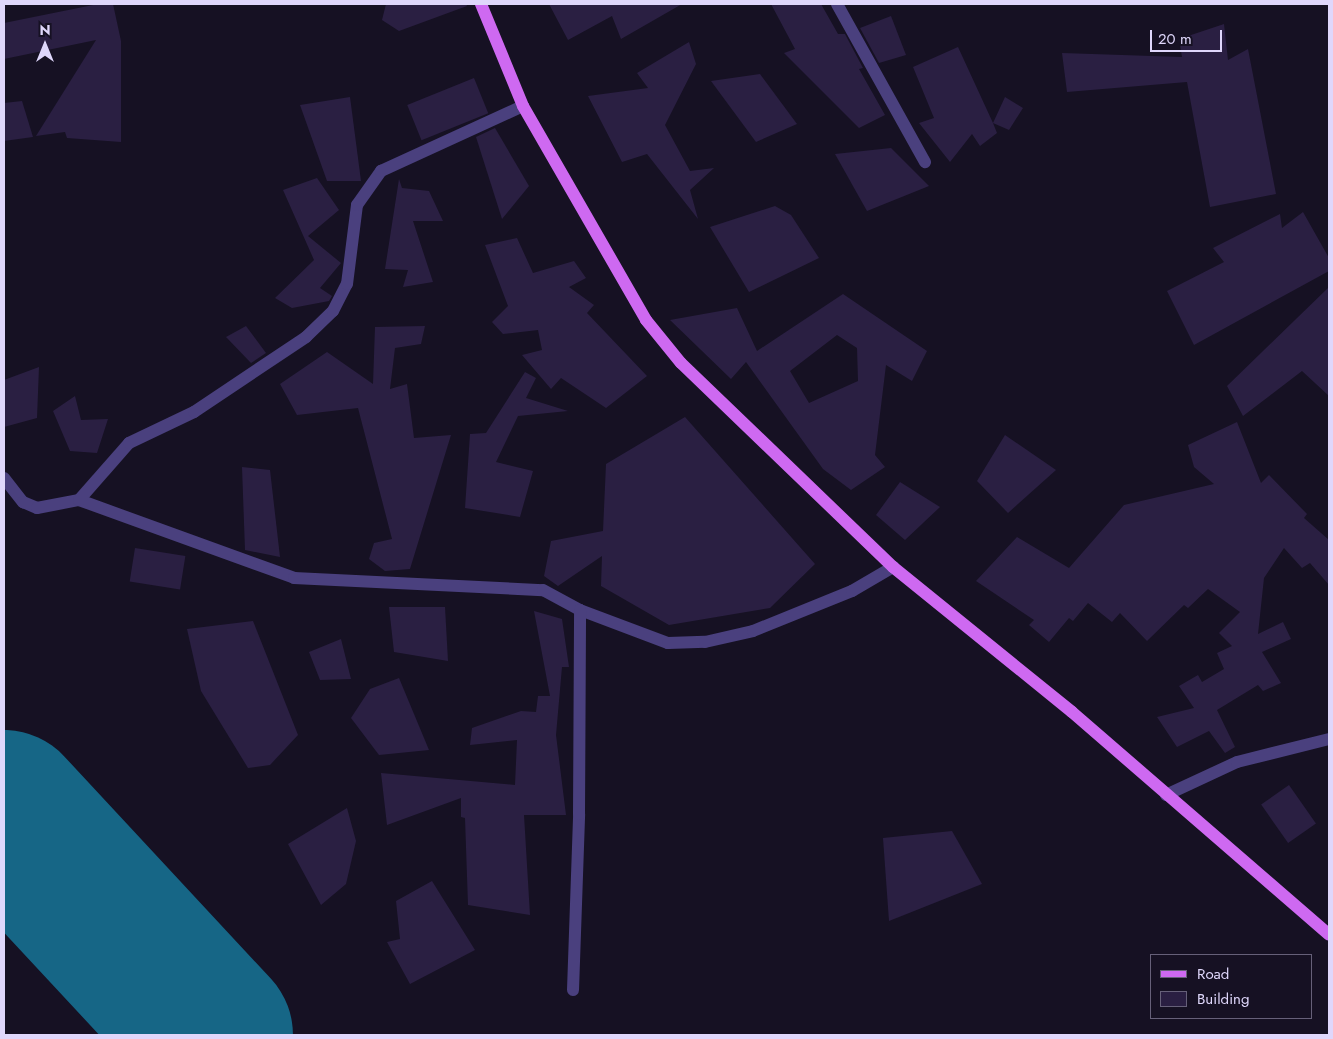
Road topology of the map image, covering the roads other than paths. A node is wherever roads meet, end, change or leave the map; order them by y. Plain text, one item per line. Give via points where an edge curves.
1 (481, 4) edge
2 (838, 4) edge
3 (523, 106) junction
4 (925, 162) dead end
5 (4, 478) edge
6 (79, 500) junction
7 (893, 567) junction
8 (580, 610) junction
9 (1329, 739) edge
10 (1166, 795) junction
11 (1329, 935) edge
12 (572, 990) dead end

1 - 3 main road
2 - 4 street
3 - 6 street via 381,171 357,205 347,284 333,311 306,337 194,412 129,443
3 - 7 main road via 646,320 681,363
5 - 6 street via 23,502 37,508
6 - 8 street via 294,578 543,590
7 - 8 street via 852,591 753,632 705,642 668,643
7 - 10 main road via 1072,712
8 - 12 street via 580,814
9 - 10 street via 1237,762
10 - 11 main road

